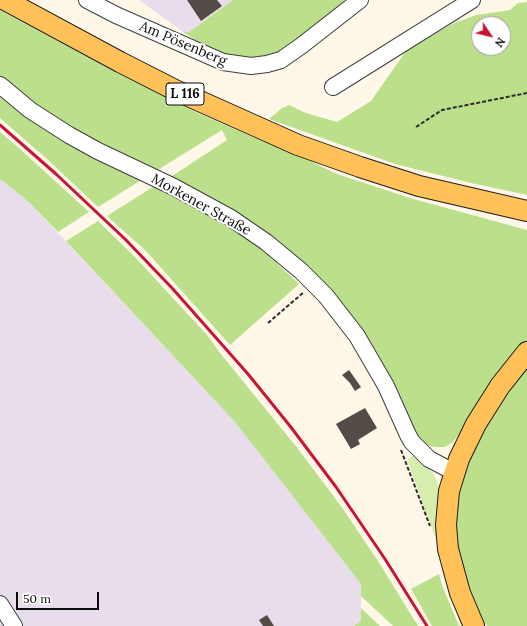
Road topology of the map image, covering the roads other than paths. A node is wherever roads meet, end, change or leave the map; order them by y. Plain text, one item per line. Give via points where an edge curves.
1 (5, 0) edge
2 (88, 0) edge
3 (360, 0) edge
4 (472, 0) edge
5 (0, 85) edge
6 (333, 86) dead end
7 (502, 206) junction
8 (527, 211) edge
9 (527, 220) edge
10 (527, 352) edge
11 (454, 472) junction
12 (0, 604) edge
13 (14, 626) edge
14 (474, 626) edge

1 - 7 main road, L 116 via 149,77 273,134 389,177
2 - 3 street, Am Pösenberg via 223,62 251,66 281,60
4 - 6 street
5 - 11 street, Morkener Straße via 30,110 69,135 231,218 278,252 314,283 343,316 386,386 412,442 429,459
7 - 8 main road, L 116
7 - 9 main road, L 116
10 - 11 main road via 482,414
11 - 14 main road via 447,509 448,549 460,593
12 - 13 street

